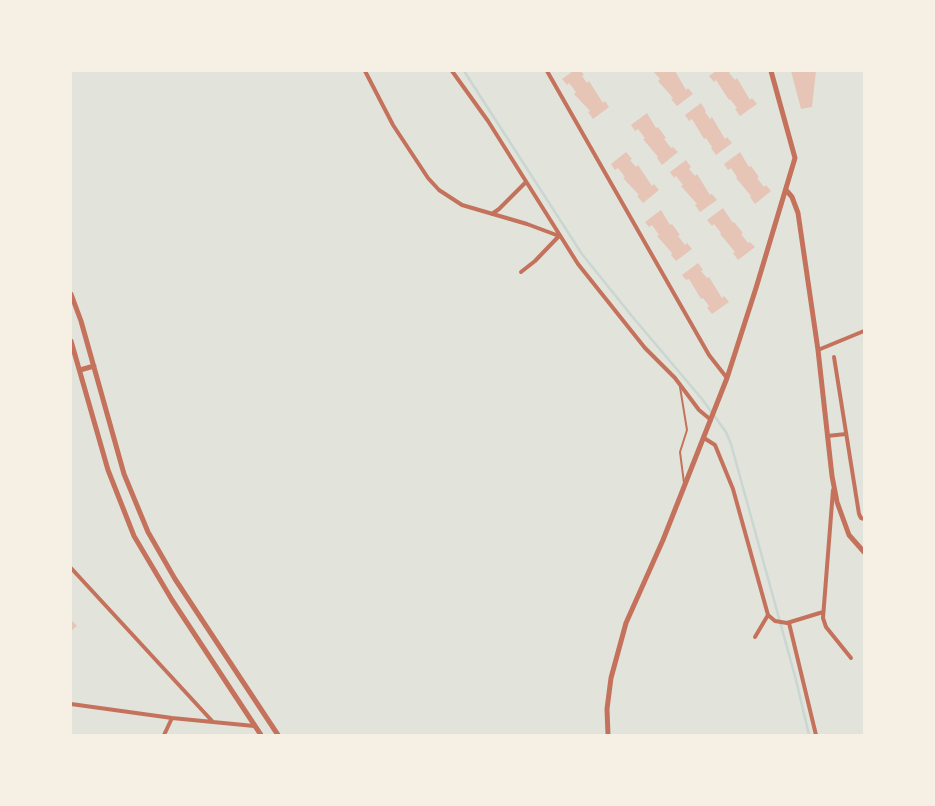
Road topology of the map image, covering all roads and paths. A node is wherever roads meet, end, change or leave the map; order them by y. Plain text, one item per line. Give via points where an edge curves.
1 (365, 71) edge
2 (452, 71) edge
3 (546, 71) edge
4 (771, 71) edge
5 (526, 182) junction
6 (786, 190) junction
7 (492, 214) junction
8 (559, 236) junction
9 (521, 272) dead end
10 (71, 294) edge
11 (864, 331) edge
12 (71, 341) edge
13 (818, 350) junction
14 (834, 357) dead end
15 (94, 366) junction
16 (80, 370) junction
17 (727, 378) junction
18 (679, 384) junction
19 (711, 420) junction
20 (846, 434) junction
21 (827, 436) junction
22 (704, 438) junction
23 (834, 486) junction
24 (684, 488) junction
25 (864, 519) edge
26 (864, 552) edge
27 (71, 568) edge
28 (823, 612) junction
29 (768, 615) junction
30 (789, 623) junction
31 (755, 637) dead end
32 (851, 658) dead end
33 (71, 704) edge
34 (172, 718) junction
35 (213, 722) junction
36 (254, 726) junction
37 (164, 735) edge
38 (261, 735) edge
39 (278, 735) edge
40 (608, 735) edge
41 (816, 735) edge

1 - 7 street via 393,125 438,190 462,205
2 - 5 street
3 - 17 street via 709,355
4 - 6 street via 795,158
5 - 7 street
5 - 8 street
6 - 13 street via 798,213
6 - 17 street
7 - 8 street
8 - 9 street
8 - 18 street via 645,348
10 - 15 street
11 - 13 street
12 - 16 street
13 - 21 street
14 - 20 street
15 - 16 street
15 - 39 street via 124,474 148,532 175,579
16 - 36 street via 108,470 134,536
17 - 19 street
18 - 19 street via 698,410
18 - 24 lane via 687,430 680,452
19 - 22 street
20 - 21 street
20 - 25 street via 859,514
21 - 23 street
22 - 24 street
22 - 29 street via 715,445 733,489
23 - 26 street via 842,520 849,535
23 - 28 street
24 - 40 street via 626,623 615,658 608,694
27 - 35 street
28 - 30 street
28 - 32 street via 826,627
29 - 30 street via 775,621
29 - 31 street
30 - 41 street
33 - 34 street
34 - 35 street
34 - 37 street
35 - 36 street
36 - 38 street

